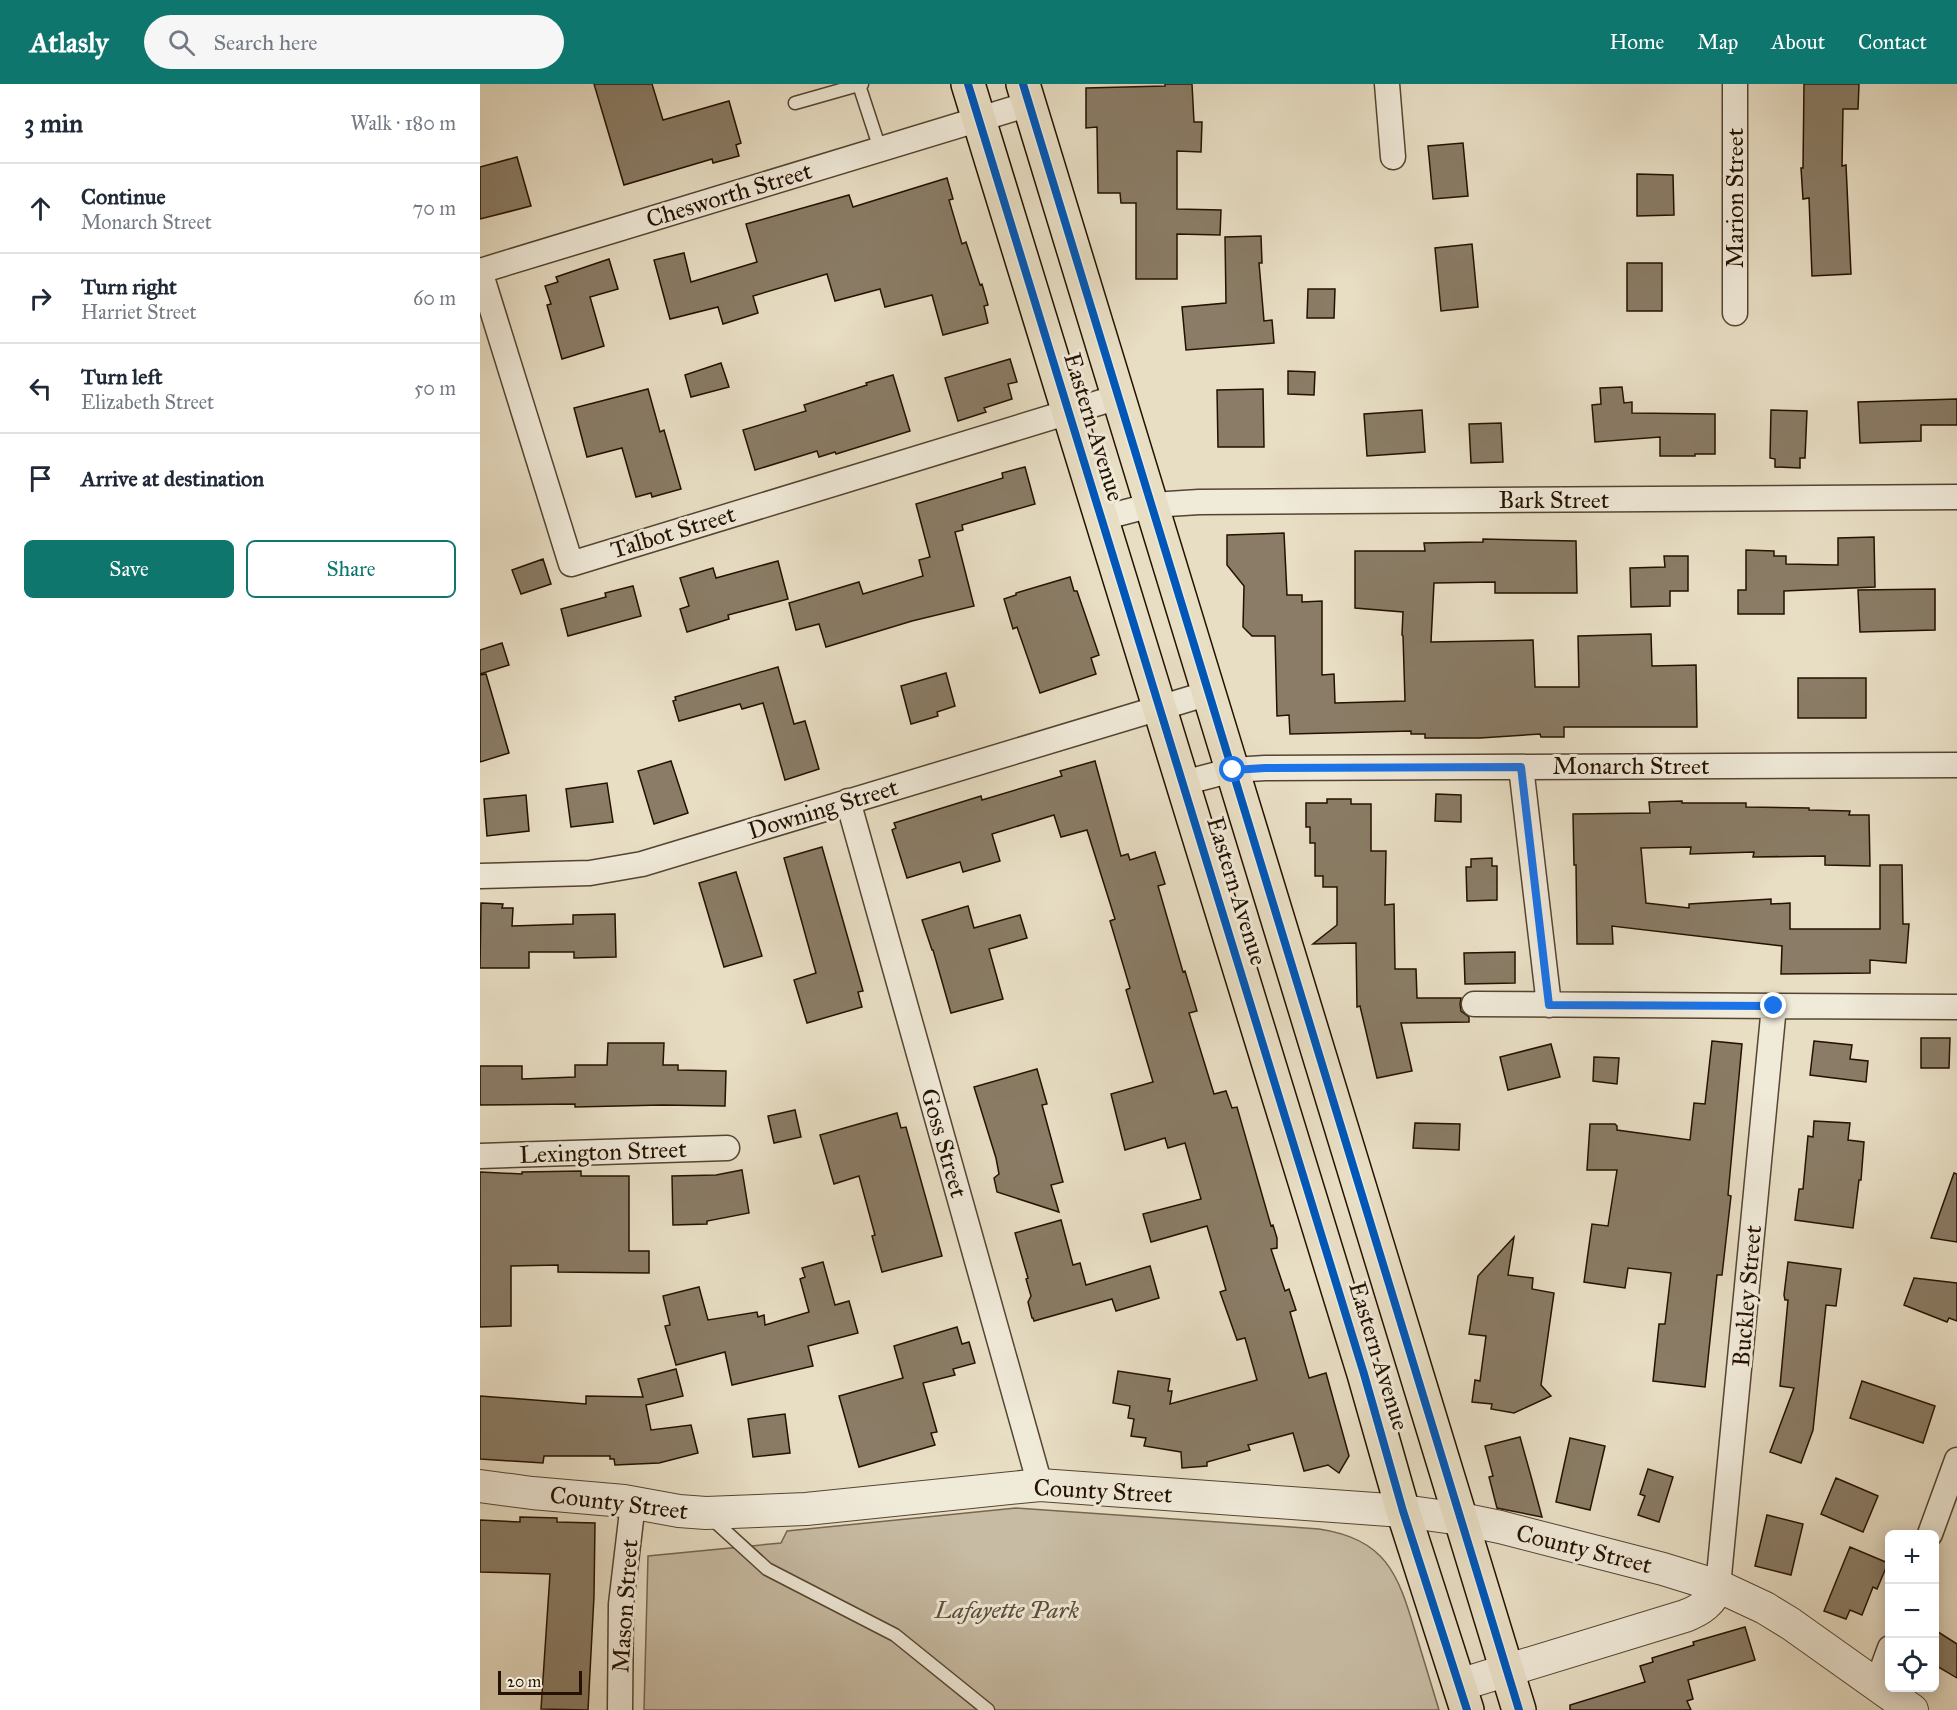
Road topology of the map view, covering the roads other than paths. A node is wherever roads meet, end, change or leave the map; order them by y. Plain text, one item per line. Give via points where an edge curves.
1 (860, 84) edge
2 (968, 84) edge
3 (1387, 84) edge
4 (1735, 84) edge
5 (1026, 94) edge
6 (795, 103) dead end
7 (979, 118) junction
8 (880, 149) junction
9 (1393, 156) dead end
10 (480, 271) edge
11 (1735, 313) dead end
12 (1118, 397) junction
13 (1069, 412) junction
14 (1957, 497) edge
15 (1152, 505) junction
16 (1102, 518) junction
17 (1209, 693) junction
18 (1160, 707) junction
19 (1957, 765) edge
20 (1521, 767) junction
21 (1233, 770) junction
22 (1184, 783) junction
23 (848, 801) junction
24 (480, 876) edge
25 (1474, 1004) dead end
26 (1549, 1005) junction
27 (1774, 1006) junction
28 (1957, 1007) edge
29 (727, 1148) dead end
30 (480, 1156) edge
31 (1957, 1460) edge
32 (1040, 1485) junction
33 (480, 1486) edge
34 (633, 1503) junction
35 (1403, 1511) junction
36 (706, 1513) junction
37 (1461, 1519) junction
38 (1931, 1530) edge
39 (1718, 1586) junction
40 (1885, 1662) edge
41 (1507, 1671) junction
42 (1876, 1686) junction
43 (1463, 1698) edge
44 (620, 1710) edge
45 (988, 1710) edge
46 (1519, 1710) edge
47 (1912, 1710) edge

1 - 6 lane
1 - 8 lane
2 - 7 main road, Eastern Avenue
3 - 9 street
4 - 11 street, Marion Street
5 - 7 street, Chesworth Street
5 - 12 main road, Eastern Avenue
7 - 8 street, Chesworth Street
7 - 13 main road, Eastern Avenue
8 - 10 street, Chesworth Street
10 - 13 street, Talbot Street via 571,564
12 - 13 street
12 - 15 main road, Eastern Avenue
13 - 16 main road, Eastern Avenue
14 - 15 street, Bark Street
15 - 16 street, Bark Street
15 - 17 main road, Eastern Avenue
16 - 18 main road, Eastern Avenue
17 - 18 street, Downing Street
17 - 21 main road, Eastern Avenue
18 - 22 main road, Eastern Avenue
18 - 23 street, Downing Street
19 - 20 street, Monarch Street
20 - 21 street, Monarch Street
20 - 26 street
21 - 22 street, Monarch Street
21 - 37 main road, Eastern Avenue
22 - 35 main road, Eastern Avenue
23 - 24 street, Downing Street via 642,864 590,873
23 - 32 street, Goss Street
25 - 26 street
26 - 27 street
27 - 28 street
27 - 39 street, Buckley Street
29 - 30 street, Lexington Street
31 - 38 street
32 - 35 street, County Street
32 - 36 street, County Street via 806,1509
33 - 34 street, County Street
34 - 36 street, County Street
34 - 44 street, Mason Street via 621,1604
35 - 37 street, County Street
35 - 43 main road, Eastern Avenue
36 - 45 lane via 767,1569 895,1635
37 - 39 street, County Street
37 - 41 main road, Eastern Avenue
39 - 41 street via 1706,1605 1685,1617
39 - 42 street, County Street via 1791,1624
40 - 42 street
41 - 43 street
41 - 46 main road, Eastern Avenue
42 - 47 street, County Street

